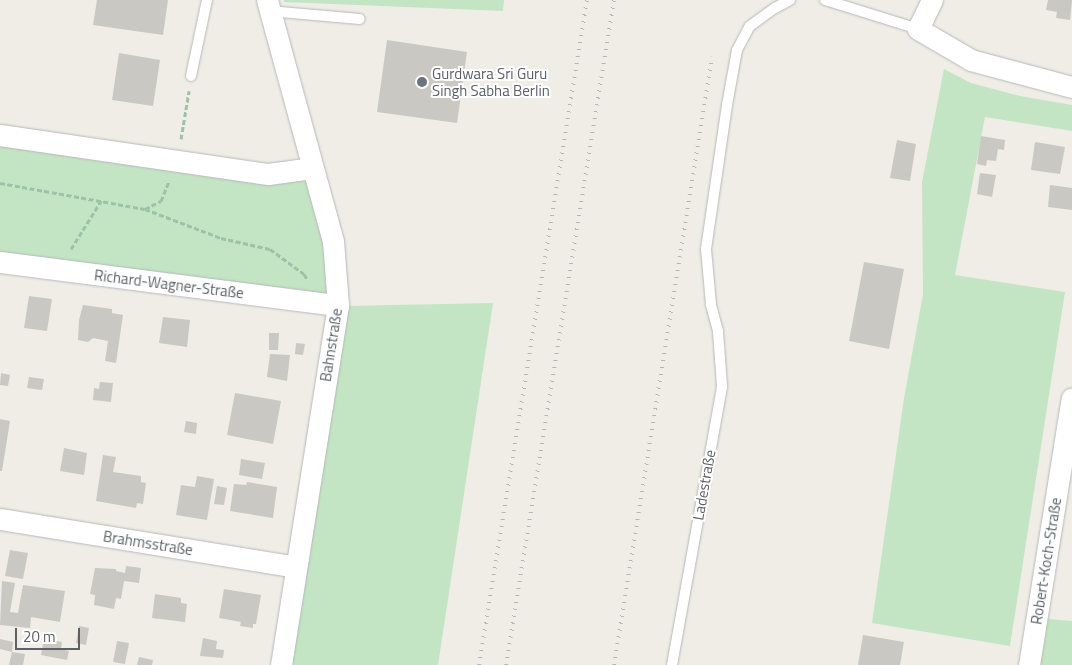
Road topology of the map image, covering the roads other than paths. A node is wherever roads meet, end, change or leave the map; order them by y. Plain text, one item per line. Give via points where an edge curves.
1 (207, 0) edge
2 (790, 0) edge
3 (825, 0) edge
4 (932, 0) edge
5 (268, 5) edge
6 (360, 19) dead end
7 (918, 29) junction
8 (191, 76) road end
9 (1072, 87) edge
10 (0, 135) edge
11 (312, 168) junction
12 (0, 262) edge
13 (329, 304) junction
14 (1072, 398) edge
15 (0, 519) edge
16 (295, 567) junction
17 (281, 665) edge
18 (672, 665) edge
19 (1029, 665) edge

1 - 8 lane
2 - 18 lane, Ladestraße via 750,26 737,50 706,249 722,386
3 - 7 lane
4 - 7 street
5 - 6 lane
5 - 11 street, Bahnstraße
7 - 9 street via 971,60
10 - 11 street via 268,174
11 - 13 street, Bahnstraße via 333,242
12 - 13 street, Richard-Wagner-Straße
13 - 16 street, Bahnstraße
14 - 19 street, Robert-Koch-Straße
15 - 16 street, Brahmsstraße
16 - 17 street, Bahnstraße

